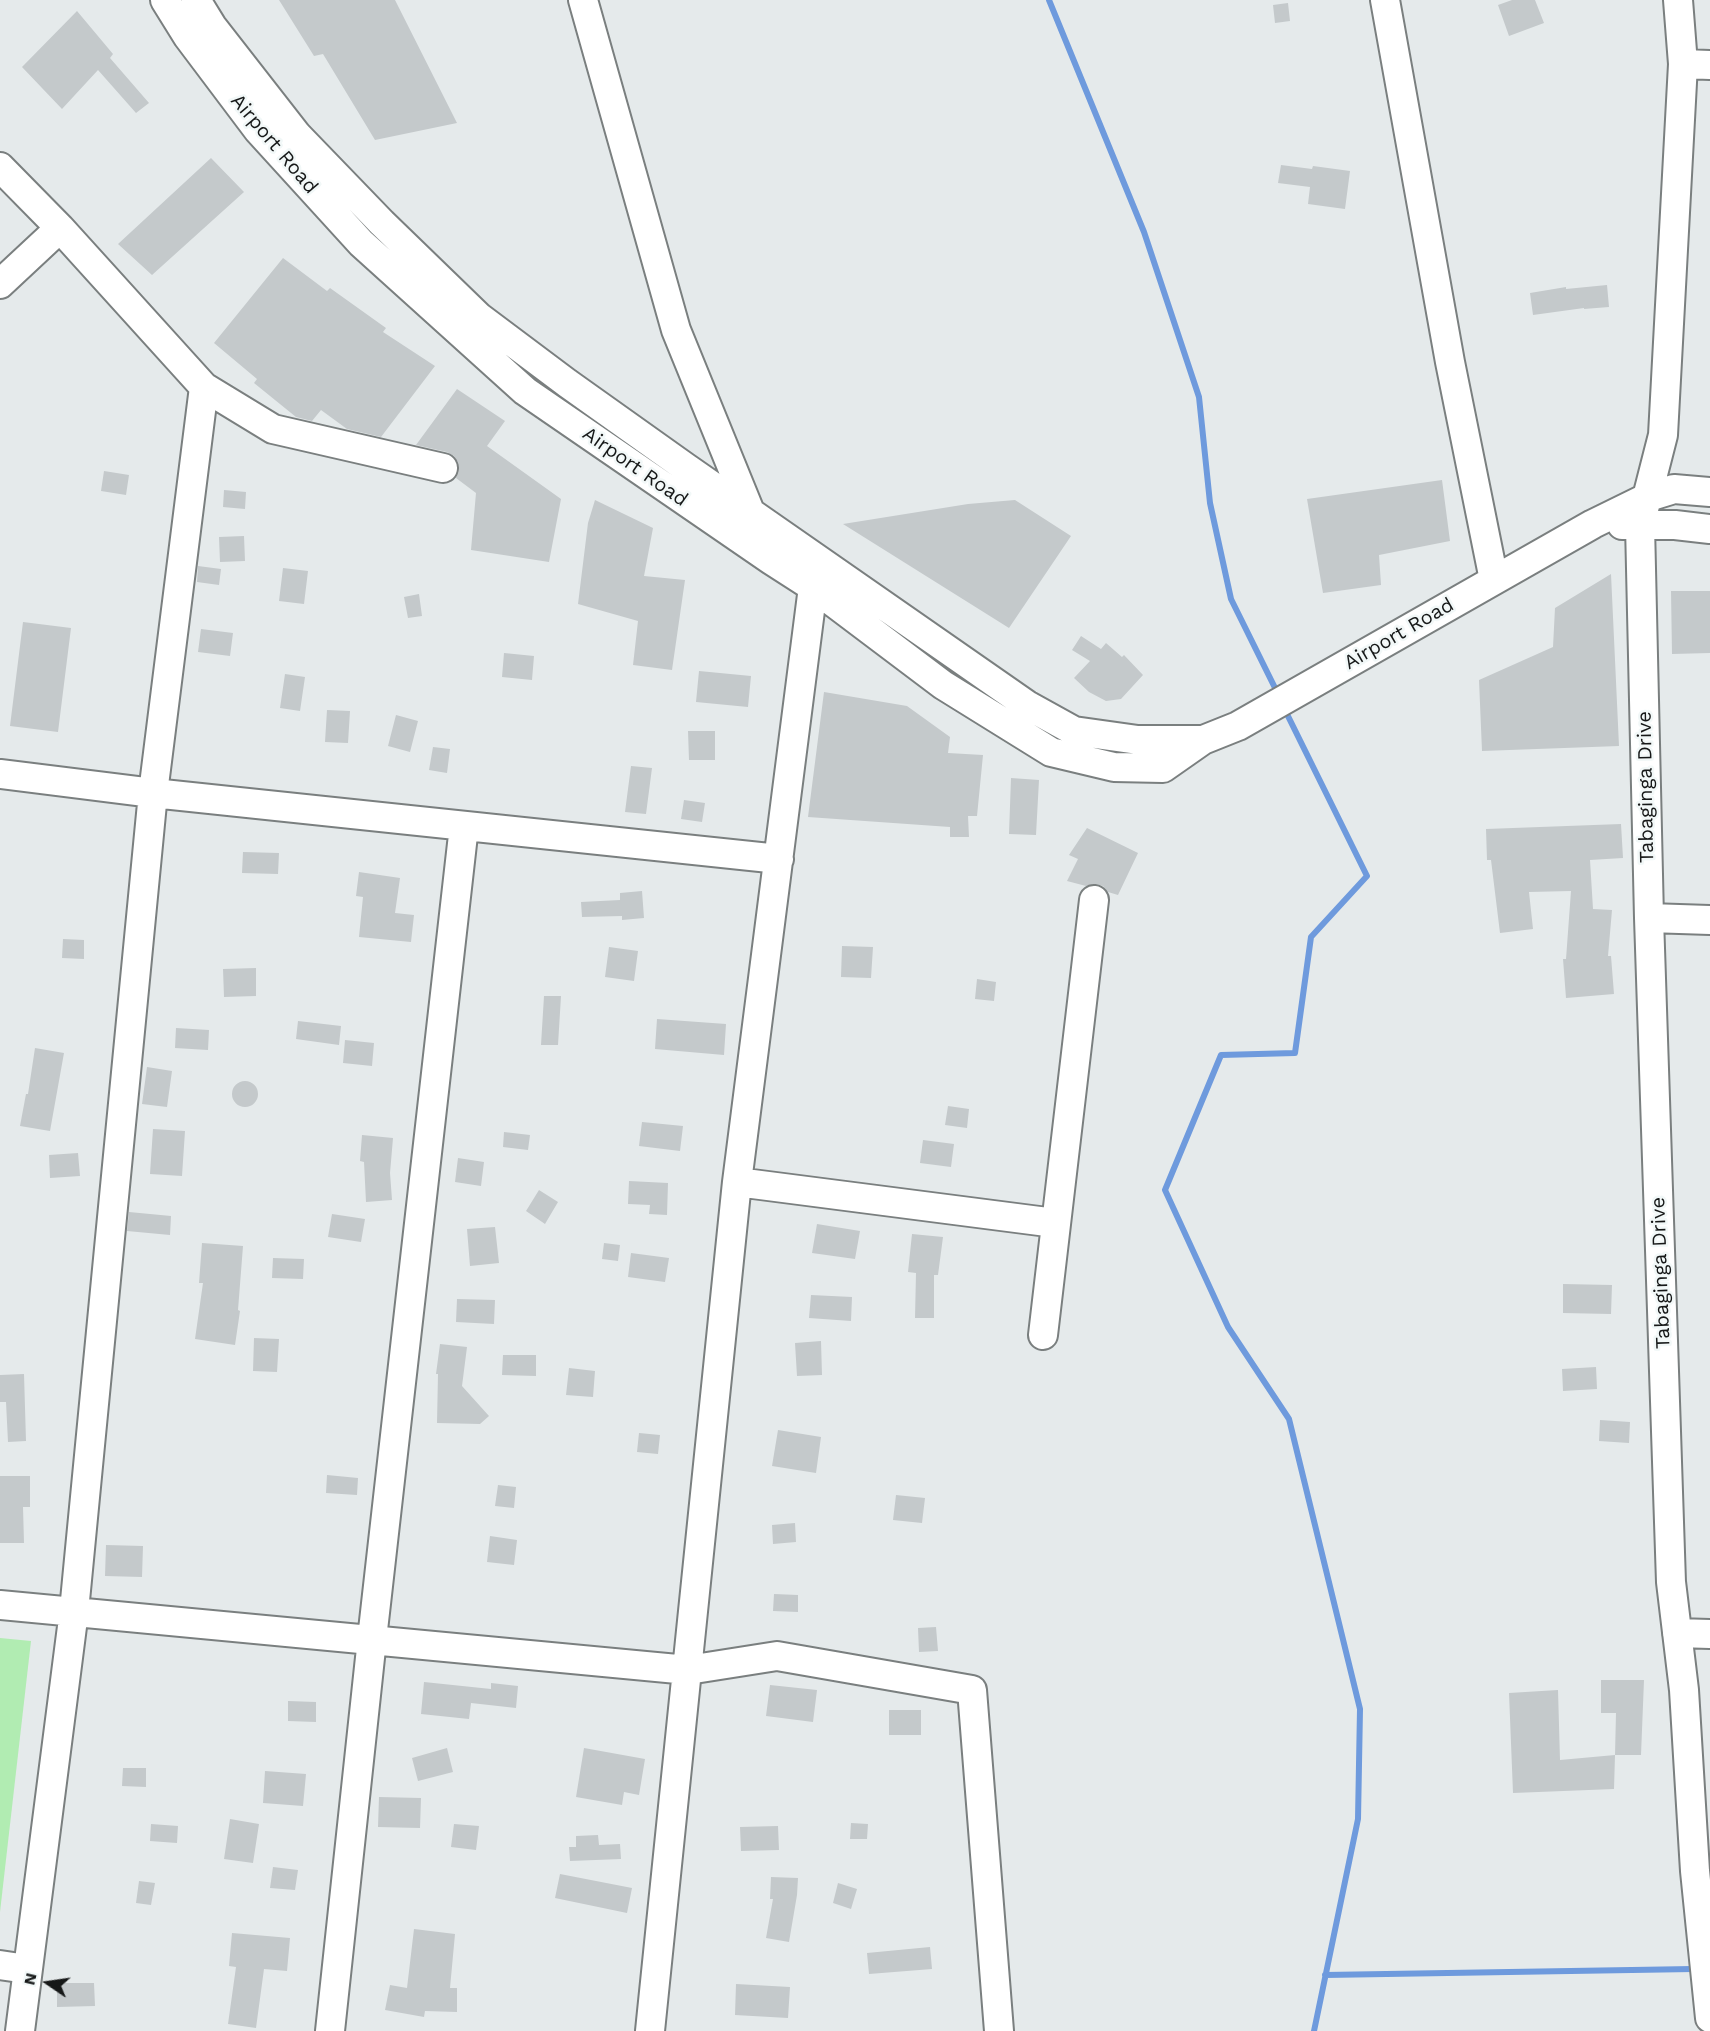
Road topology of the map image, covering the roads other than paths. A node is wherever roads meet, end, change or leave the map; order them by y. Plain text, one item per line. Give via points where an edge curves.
1 (165, 0) edge
2 (196, 0) edge
3 (583, 0) edge
4 (1385, 0) edge
5 (1678, 0) edge
6 (1697, 64) edge
7 (280, 134) junction
8 (0, 167) edge
9 (60, 228) junction
10 (0, 284) edge
11 (204, 387) junction
12 (443, 468) dead end
13 (1710, 492) edge
14 (1648, 497) junction
15 (751, 513) junction
16 (1593, 524) junction
17 (1641, 525) junction
18 (1710, 529) edge
19 (814, 557) junction
20 (771, 560) junction
21 (1494, 580) junction
22 (813, 587) junction
23 (1203, 740) junction
24 (0, 774) edge
25 (153, 793) junction
26 (464, 826) junction
27 (779, 859) junction
28 (1094, 900) dead end
29 (1649, 918) junction
30 (1710, 920) edge
31 (737, 1182) junction
32 (1055, 1223) junction
33 (1043, 1335) dead end
34 (0, 1605) edge
35 (74, 1611) junction
36 (1677, 1634) junction
37 (1710, 1634) edge
38 (372, 1639) junction
39 (688, 1670) junction
40 (13, 1967) edge
41 (1709, 2002) edge
42 (20, 2031) edge
43 (330, 2031) edge
44 (650, 2031) edge
45 (999, 2031) edge

1 - 7 street, Airport Road via 188,37
2 - 7 street, Airport Road
3 - 15 street via 676,330
4 - 21 street
5 - 6 street, Tabaginga Drive
6 - 14 street, Tabaginga Drive via 1663,435
7 - 15 street, Airport Road via 382,223 479,317
7 - 20 street, Airport Road via 361,243 525,391
8 - 9 street
9 - 10 street
9 - 11 street
11 - 12 street via 273,429
11 - 25 street
13 - 14 street, Airport Road via 1674,489
14 - 16 street, Airport Road
14 - 17 street, Tabaginga Drive
15 - 19 street, Airport Road
15 - 20 street
16 - 17 street
16 - 21 street, Airport Road
17 - 18 street
17 - 29 street, Tabaginga Drive
19 - 22 street
19 - 23 street, Airport Road via 1027,705 1074,731 1138,740
20 - 22 street, Airport Road
21 - 23 street, Airport Road via 1289,698
22 - 23 street, Airport Road via 943,685 1052,752 1114,767 1163,768
22 - 27 street
24 - 25 street
25 - 26 street
25 - 35 street
26 - 27 street
26 - 38 street
27 - 31 street
28 - 32 street
29 - 30 street
29 - 36 street, Tabaginga Drive via 1671,1582
31 - 32 street
31 - 39 street
32 - 33 street
34 - 35 street
35 - 38 street
35 - 40 street
36 - 37 street
36 - 41 street, Tabaginga Drive
38 - 39 street
38 - 43 street
39 - 44 street
39 - 45 street via 777,1656 972,1690
40 - 42 street

